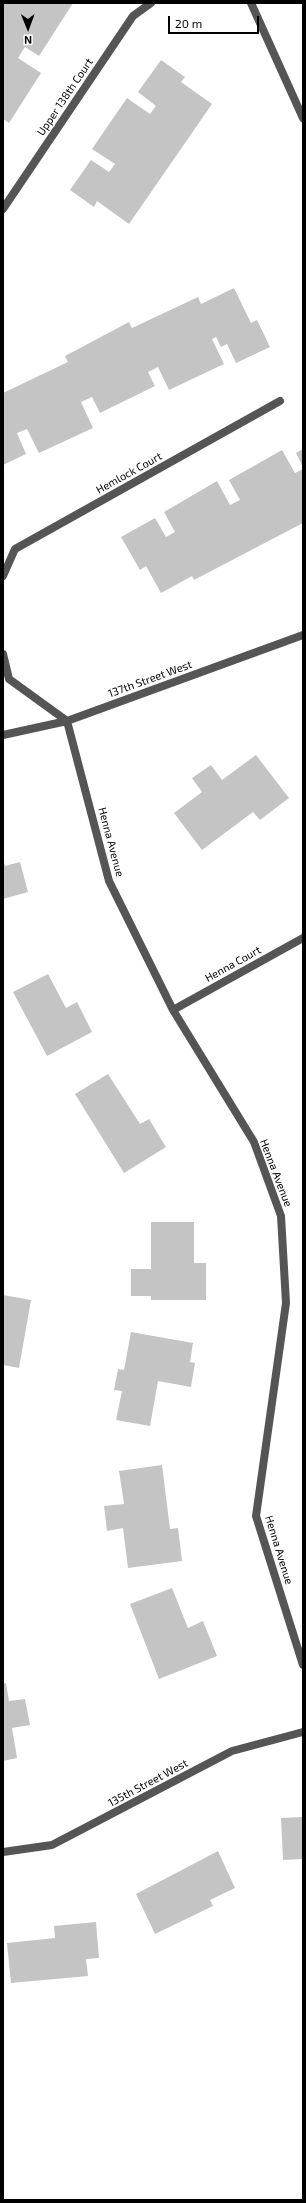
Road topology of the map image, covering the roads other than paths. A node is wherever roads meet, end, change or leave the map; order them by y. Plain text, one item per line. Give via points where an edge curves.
1 (152, 3) edge
2 (251, 3) edge
3 (303, 118) edge
4 (3, 209) edge
5 (280, 401) dead end
6 (3, 576) edge
7 (303, 635) edge
8 (3, 654) edge
9 (67, 721) junction
10 (3, 735) edge
11 (303, 938) edge
12 (173, 1010) junction
13 (303, 1665) edge
14 (303, 1732) edge
15 (3, 1852) edge

1 - 4 street, Upper 138th Court via 133,16
2 - 3 street
5 - 6 street, Hemlock Court via 15,550
7 - 9 street, 137th Street West
8 - 9 street via 9,679
9 - 10 street, 137th Street West
9 - 12 street, Henna Avenue via 109,881
11 - 12 street, Henna Court
12 - 13 street, Henna Avenue via 254,1142 281,1216 286,1302 256,1516
14 - 15 street, 135th Street West via 232,1751 52,1845

